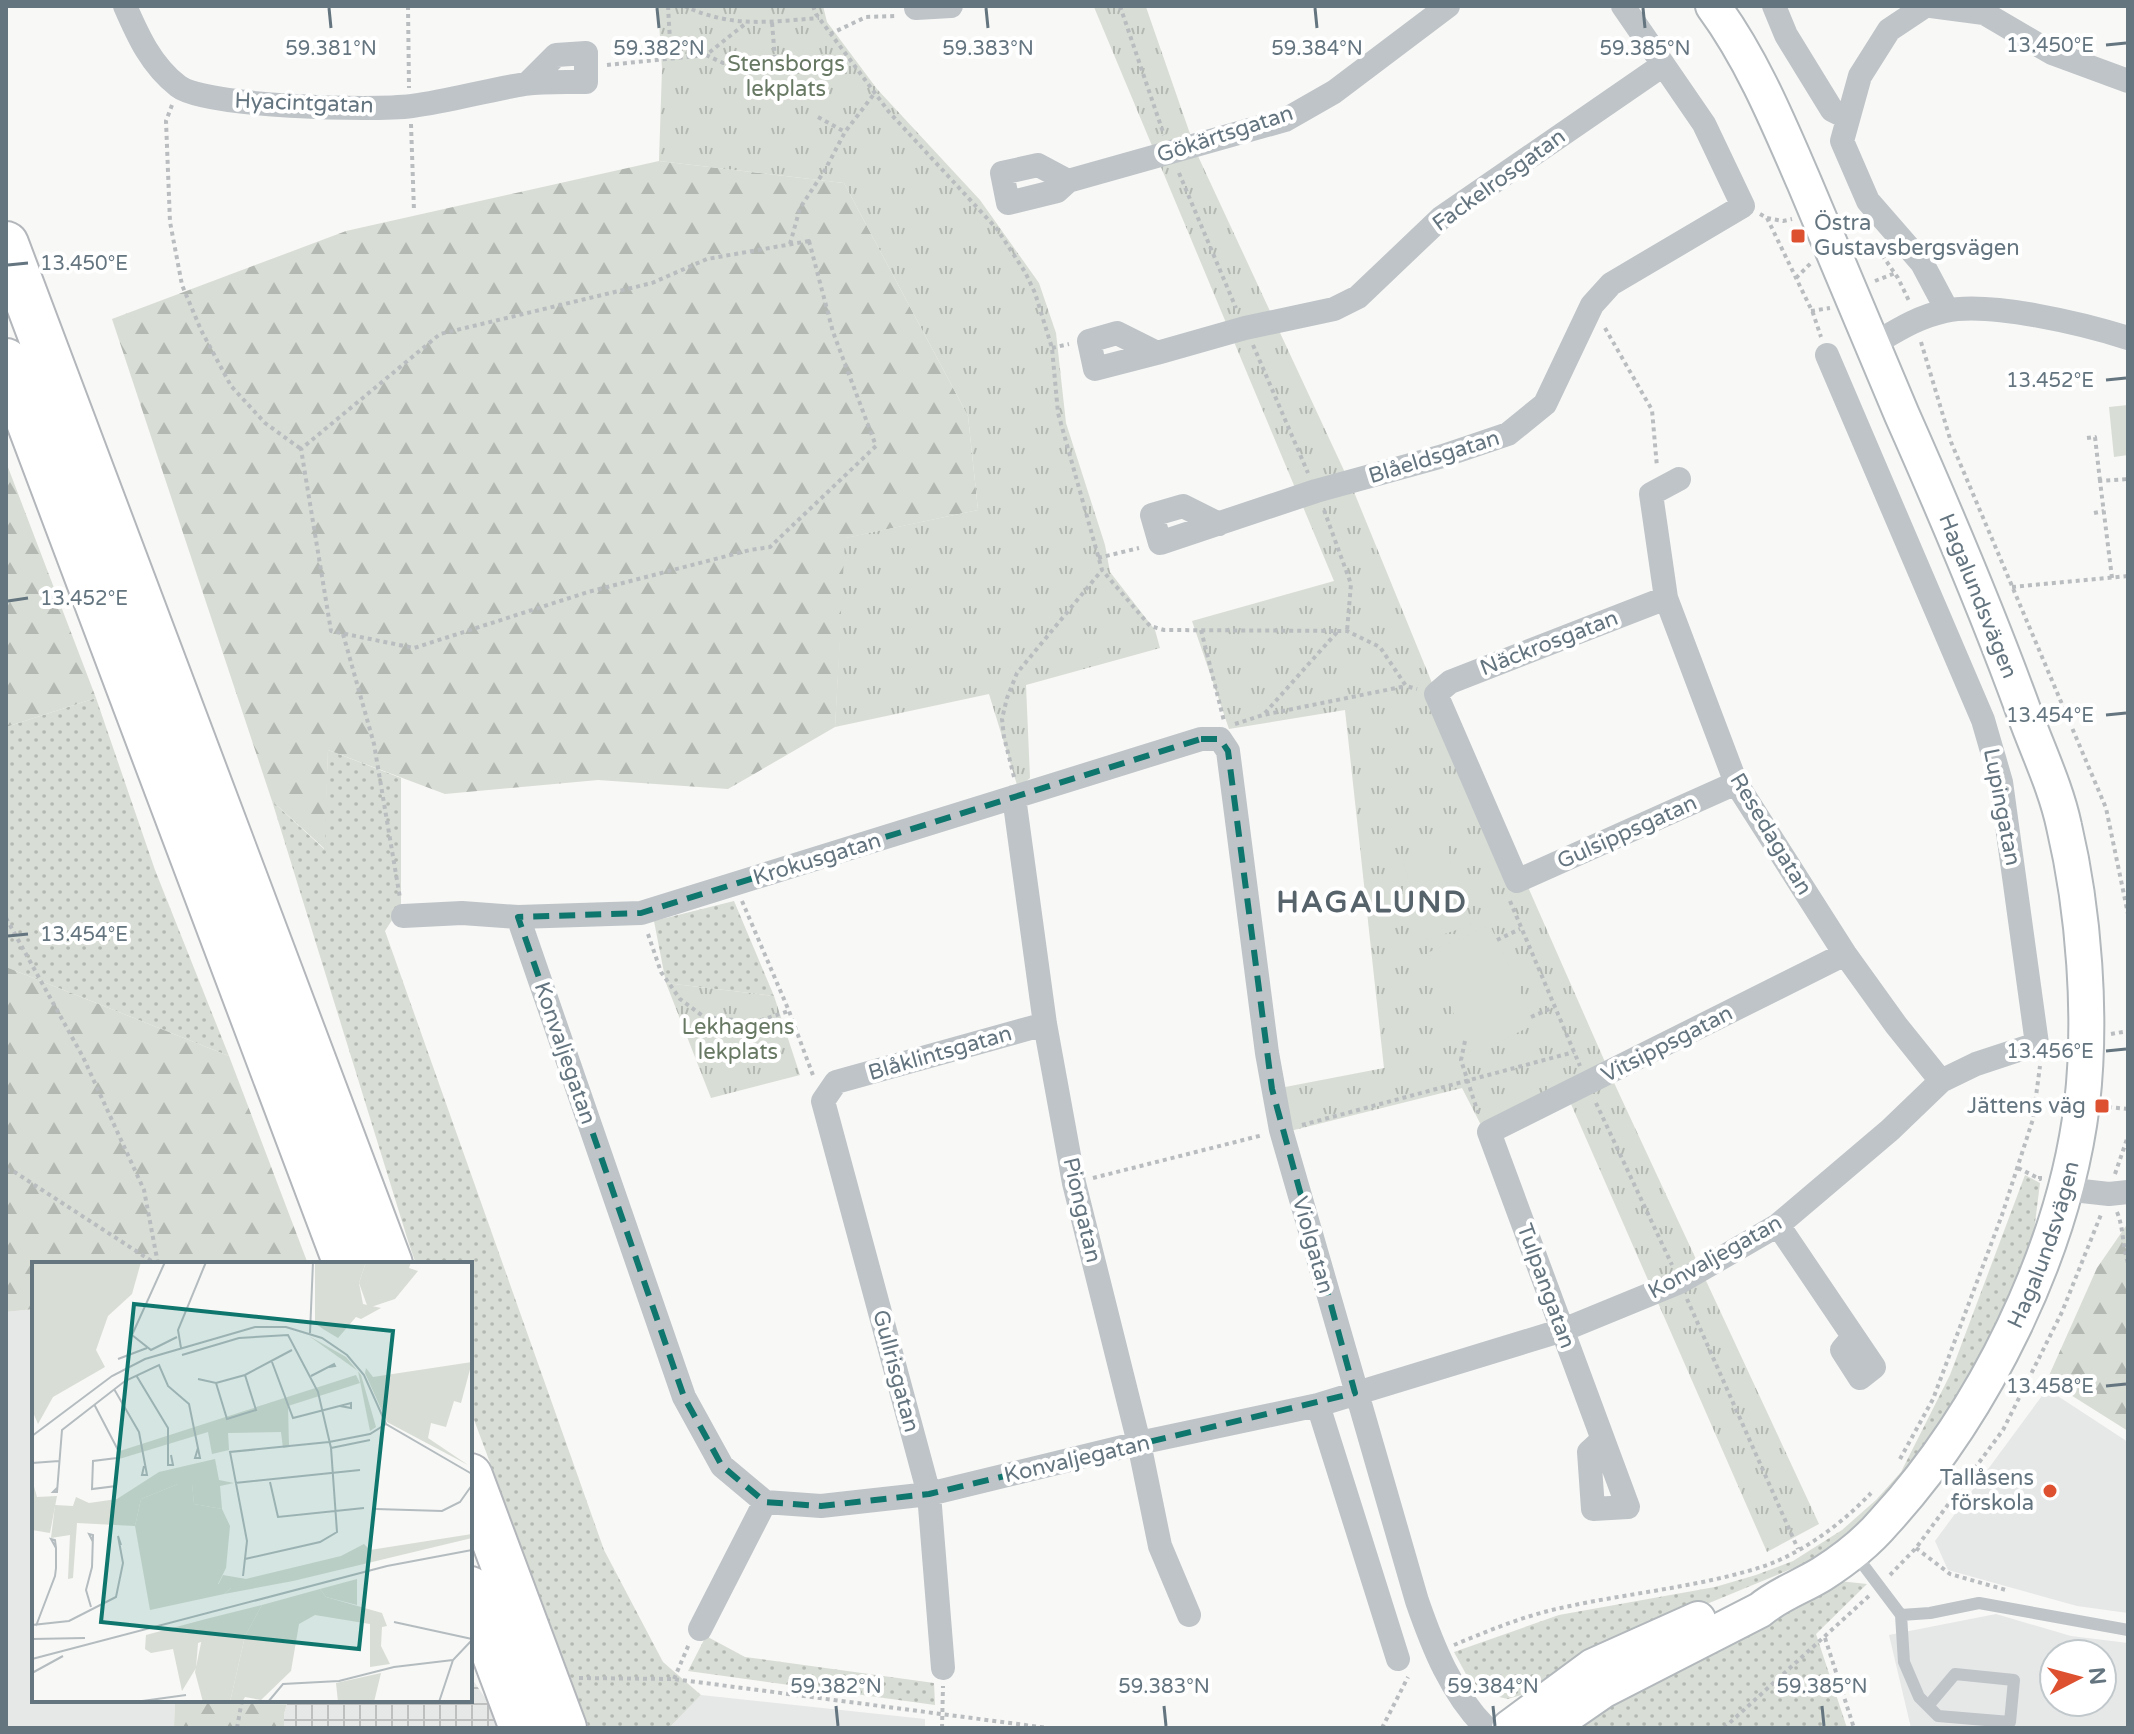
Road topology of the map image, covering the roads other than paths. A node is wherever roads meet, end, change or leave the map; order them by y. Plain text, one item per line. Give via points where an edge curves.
1 (125, 6) edge
2 (951, 6) edge
3 (1448, 6) edge
4 (1623, 6) edge
5 (1713, 6) edge
6 (1774, 6) edge
7 (1928, 6) edge
8 (916, 7) edge
9 (1663, 65) junction
10 (586, 66) road end
11 (2128, 81) edge
12 (1848, 118) junction
13 (1068, 181) dead end
14 (6, 244) edge
15 (1947, 310) junction
16 (2128, 338) edge
17 (1872, 345) junction
18 (1157, 353) dead end
19 (1827, 355) road end
20 (6, 361) edge
21 (1669, 485) road end
22 (1160, 543) road end
23 (1666, 598) junction
24 (1220, 739) joint
25 (1736, 783) junction
26 (1014, 797) junction
27 (1517, 881) joint
28 (403, 916) road end
29 (518, 917) junction
30 (1845, 954) junction
31 (1045, 1024) junction
32 (1941, 1081) junction
33 (829, 1091) joint
34 (1489, 1132) joint
35 (2053, 1179) junction
36 (2118, 1193) edge
37 (1778, 1225) junction
38 (345, 1262) edge
39 (389, 1262) edge
40 (1563, 1330) junction
41 (1853, 1337) dead end
42 (1355, 1393) junction
43 (1318, 1405) junction
44 (1602, 1440) dead end
45 (1139, 1443) junction
46 (472, 1481) edge
47 (929, 1494) junction
48 (765, 1502) junction
49 (1853, 1552) junction
50 (472, 1594) edge
51 (1775, 1597) junction
52 (1189, 1615) dead end
53 (1901, 1615) junction
54 (700, 1629) road end
55 (2128, 1630) edge
56 (1398, 1659) dead end
57 (943, 1668) road end
58 (1928, 1706) junction
59 (522, 1728) edge
60 (564, 1728) edge
61 (1486, 1728) edge
62 (1509, 1728) edge
63 (1549, 1728) edge

1 - 10 street, Hyacintgatan via 145,50 179,87 240,102 410,106 528,83 586,82
2 - 8 street
3 - 13 street, Gökärtsgatan via 1334,92 1285,120
4 - 9 street
5 - 17 street, Hagalundsvägen via 1772,109
6 - 12 street via 1832,110
7 - 11 street via 1984,13 2052,53
7 - 12 street via 1889,30 1860,76
9 - 18 street, Fackelrosgatan via 1441,218 1358,297 1334,309
9 - 22 street, Blåeldsgatan via 1704,124 1743,206 1611,284 1592,305 1545,404 1508,434 1219,524 1183,506 1152,515
12 - 15 street via 1842,141 1868,201 1922,263
14 - 39 highway
15 - 16 street via 1992,309
15 - 17 street via 1916,319
17 - 35 street, Hagalundsvägen via 1999,645 2063,821 2078,895 2086,1023 2082,1105
19 - 32 street, Lupingatan via 1864,428 1987,732 2001,782 2037,1044
20 - 38 highway
21 - 23 street, Resedagatan via 1651,494
23 - 25 street, Resedagatan
23 - 27 street, Näckrosgatan via 1450,682 1436,694
24 - 26 street, Krokusgatan via 1201,739
24 - 42 street, Violgatan via 1228,751 1281,1130
25 - 27 street, Gulsippsgatan
25 - 30 street, Resedagatan
26 - 29 street, Krokusgatan via 641,913
26 - 31 street, Piongatan
28 - 29 street, Krokusgatan
29 - 48 street, Konvaljegatan via 684,1397 722,1466
30 - 32 street, Resedagatan
30 - 34 street, Vitsippsgatan
31 - 33 street, Blåklintsgatan
31 - 45 street, Piongatan via 1074,1183
32 - 37 street, Konvaljegatan
33 - 47 street, Gullrisgatan
34 - 40 street, Tulpangatan
35 - 36 street
35 - 49 street, Hagalundsvägen via 2039,1271 2002,1350 1943,1451 1883,1525
37 - 40 street, Konvaljegatan via 1680,1282
37 - 41 street
40 - 42 street, Konvaljegatan
40 - 44 street, Tulpangatan
42 - 43 street, Konvaljegatan
42 - 61 street, Violgatan via 1435,1654 1470,1712
43 - 45 street, Konvaljegatan
43 - 56 street
45 - 47 street, Konvaljegatan
45 - 52 street, Piongatan via 1160,1546
46 - 60 highway
47 - 48 street, Konvaljegatan via 821,1506
47 - 57 street, Gullrisgatan
48 - 54 street
49 - 51 street, Hagalundsvägen
49 - 53 lane
50 - 59 highway
51 - 62 street, Hagalundsvägen via 1756,1598 1698,1619 1593,1666
51 - 63 street, Hagalundsvägen via 1760,1610 1604,1690
53 - 55 lane via 1979,1603
53 - 58 lane via 1904,1662
58 - 58 lane via 1938,1716 2010,1722 2014,1680 1955,1674

